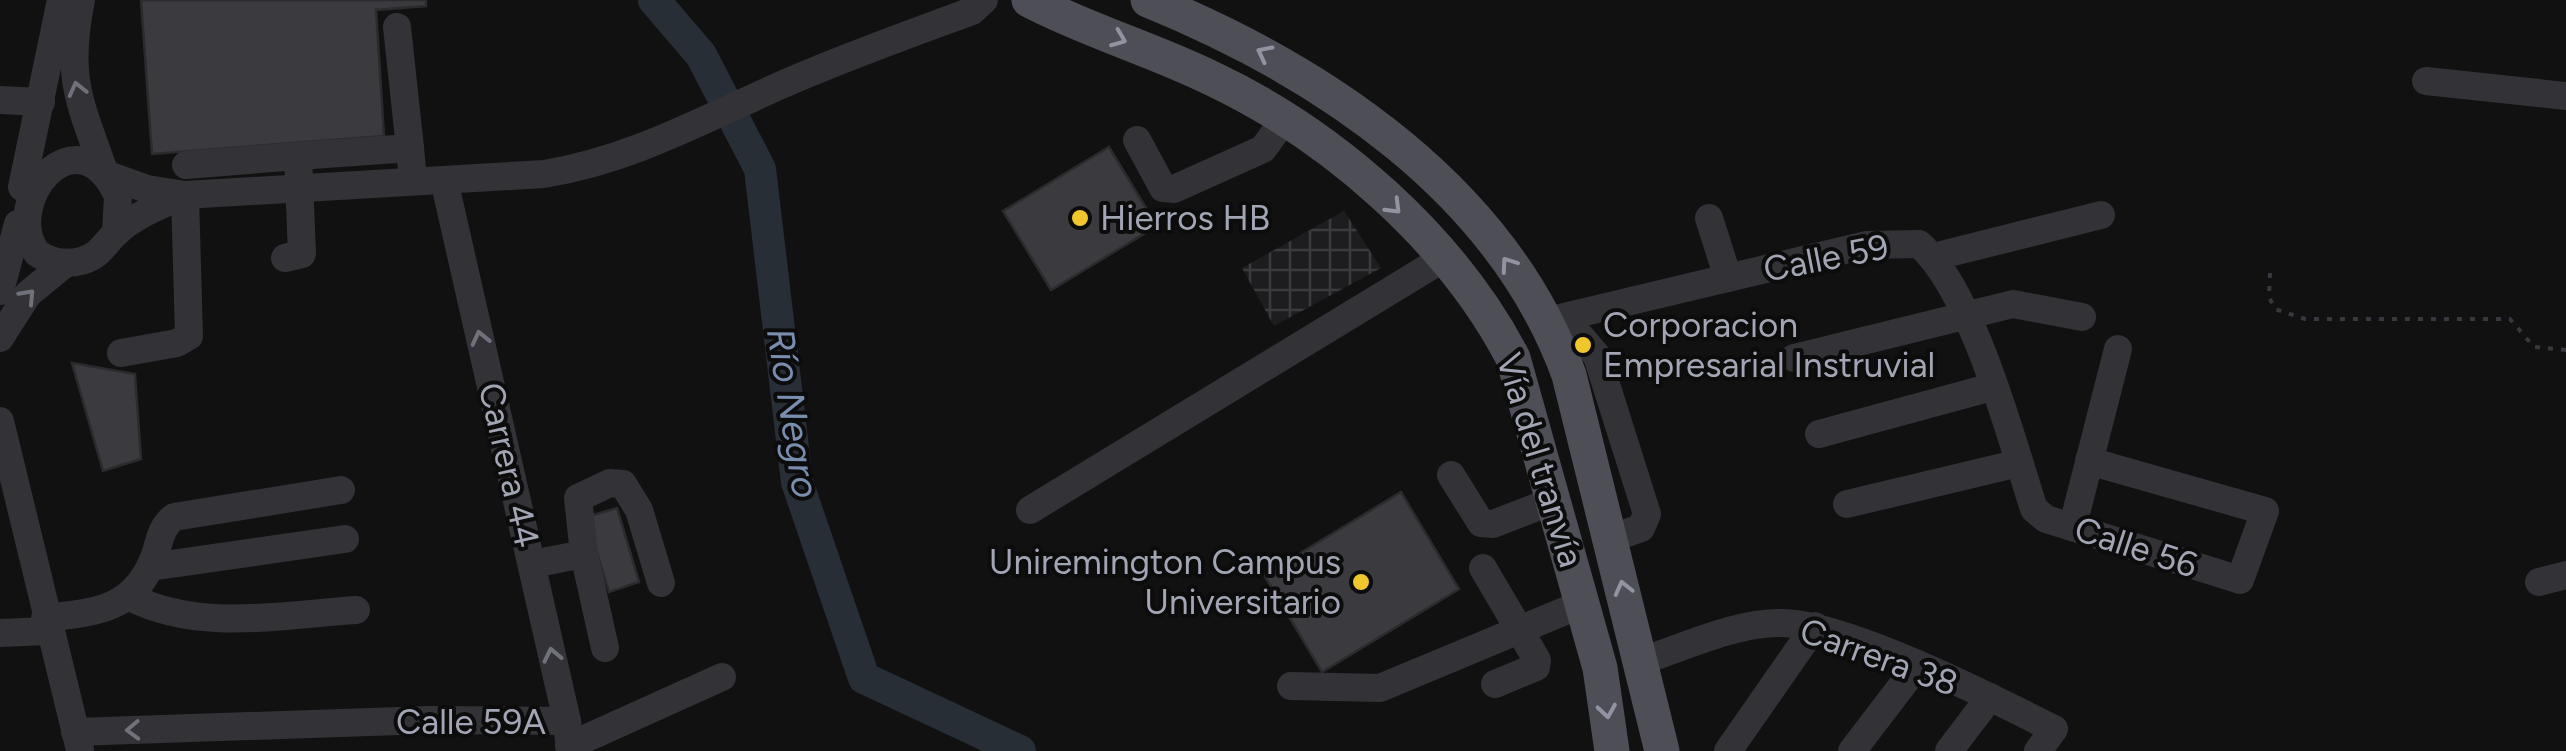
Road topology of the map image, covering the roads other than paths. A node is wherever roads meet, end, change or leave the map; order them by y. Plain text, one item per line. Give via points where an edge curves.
1 (61, 0) edge
2 (80, 0) edge
3 (984, 0) edge
4 (1030, 0) edge
5 (1148, 0) edge
6 (1206, 13) edge
7 (397, 26) dead end
8 (2426, 81) dead end
9 (2566, 96) edge
10 (0, 100) edge
11 (41, 102) junction
12 (1284, 120) junction
13 (1137, 140) dead end
14 (410, 148) junction
15 (298, 156) junction
16 (186, 164) dead end
17 (105, 174) junction
18 (444, 180) junction
19 (413, 181) junction
20 (300, 186) junction
21 (22, 188) junction
22 (185, 195) junction
23 (2101, 215) dead end
24 (1708, 218) dead end
25 (18, 224) junction
26 (116, 233) junction
27 (1933, 257) junction
28 (285, 258) dead end
29 (1444, 258) junction
30 (66, 263) junction
31 (1728, 278) junction
32 (0, 291) edge
33 (1965, 315) junction
34 (2082, 316) dead end
35 (1552, 332) junction
36 (0, 338) edge
37 (2118, 349) dead end
38 (120, 353) dead end
39 (1794, 358) dead end
40 (1992, 387) junction
41 (0, 421) edge
42 (1819, 434) dead end
43 (2, 454) edge
44 (2090, 461) junction
45 (2019, 463) junction
46 (1451, 474) dead end
47 (341, 490) dead end
48 (1555, 500) junction
49 (1846, 504) dead end
50 (1030, 510) dead end
51 (2073, 525) junction
52 (345, 539) dead end
53 (0, 552) edge
54 (29, 552) junction
55 (584, 554) junction
56 (532, 564) junction
57 (150, 567) junction
58 (1483, 568) dead end
59 (661, 583) dead end
60 (130, 597) junction
61 (1584, 604) junction
62 (356, 610) dead end
63 (46, 624) junction
64 (1815, 626) junction
65 (1521, 631) junction
66 (0, 632) edge
67 (605, 648) dead end
68 (1642, 661) junction
69 (1916, 666) junction
70 (722, 677) dead end
71 (1495, 684) dead end
72 (1291, 686) dead end
73 (1990, 697) junction
74 (209, 739) edge
75 (569, 739) edge
76 (2046, 740) edge
77 (77, 742) edge
78 (1612, 751) edge
79 (1662, 751) edge
80 (1728, 751) edge
81 (1852, 751) edge
82 (1949, 751) edge

1 - 11 street
17 -> 2 street via 72,70
3 - 18 street via 972,12 586,167
4 -> 12 main road, Vía del tranvía via 1213,79
5 - 6 main road, Vía del tranvía
35 -> 6 main road, Vía del tranvía via 1501,253 1418,164 1328,90
7 - 14 street
8 - 9 street
10 - 11 street
11 - 21 street
12 - 13 street via 1262,149 1174,190 1163,188
12 -> 29 main road, Vía del tranvía via 1378,191
14 - 15 street
14 - 19 street
15 - 16 street
15 - 20 street
17 - 21 street via 84,162 60,160
17 - 22 street
17 - 26 street via 118,196
18 - 19 street
56 -> 18 street, Carrera 44
19 - 20 street
20 - 22 street
20 - 28 street via 302,254
21 - 25 street
22 - 26 street
22 - 38 street via 189,336
23 - 27 street, Calle 59
24 - 31 street
25 - 30 street via 35,251
25 - 32 street
26 - 30 street via 100,252
27 - 31 street, Calle 59 via 1920,244 1881,243
27 - 33 street
29 - 48 main road, Vía del tranvía via 1514,358
29 - 50 street
36 -> 30 street via 28,294
31 - 35 street, Calle 59
33 - 34 street via 2014,304
33 - 39 street
33 - 40 street
68 -> 35 main road, Vía del tranvía
37 - 44 street
40 - 42 street
40 - 45 street
41 - 43 street
43 - 54 street
44 - 51 street
44 - 51 street, Calle 56 via 2265,511 2240,580
45 - 49 street
45 - 51 street, Calle 56 via 2034,509
46 - 48 street via 1481,522 1493,524
47 - 57 street via 174,518 162,526
48 - 61 main road, Vía del tranvía
52 - 57 street
53 - 54 street
54 - 63 street
55 - 56 street
55 - 59 street via 578,498 623,484
55 - 67 street
75 -> 56 street, Carrera 44
57 - 60 street
58 - 65 street
60 - 62 street via 162,614 206,619
60 - 63 street
61 - 65 street
61 -> 78 main road, Vía del tranvía
63 - 66 street
63 - 77 street
64 - 68 street, Carrera 38 via 1758,624
64 - 69 street, Carrera 38
64 - 80 street
65 - 71 street via 1536,667
65 - 72 street via 1380,688
68 - 79 main road, Vía del tranvía
69 - 73 street, Carrera 38
69 - 81 street
70 - 75 street
73 - 76 street, Carrera 38
73 - 82 street
74 - 75 street, Calle 59A via 428,720
74 -> 77 street, Calle 59A

